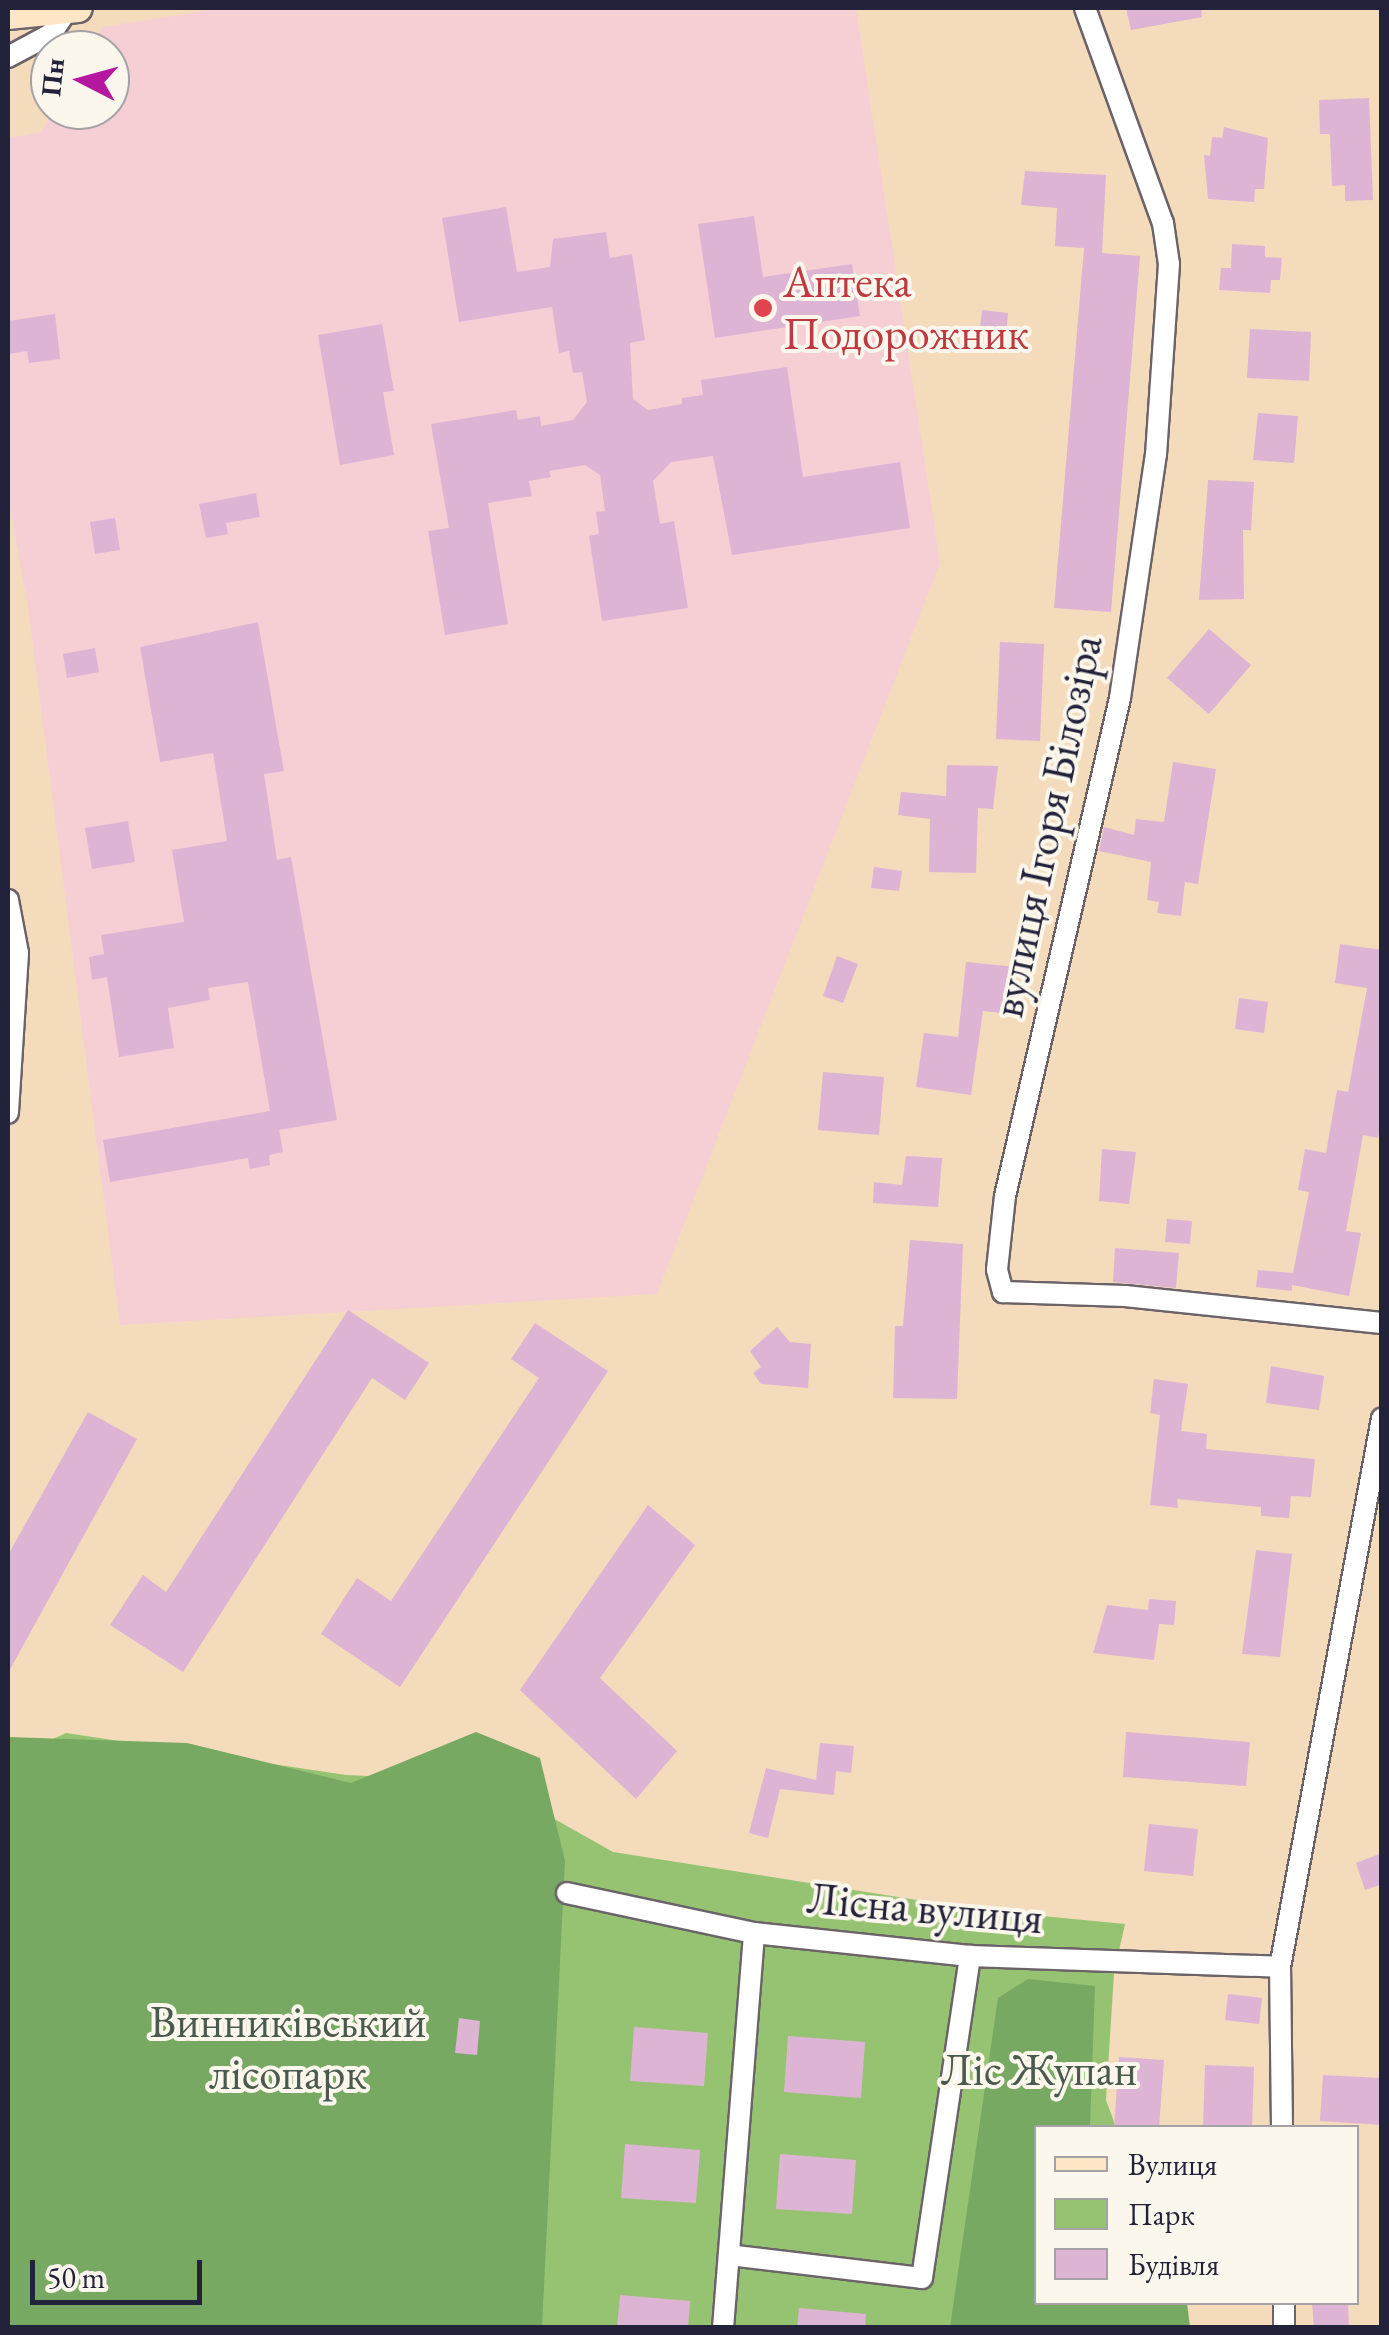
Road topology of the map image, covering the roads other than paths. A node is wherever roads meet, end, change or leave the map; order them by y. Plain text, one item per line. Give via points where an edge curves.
1 (78, 8) edge
2 (1085, 8) edge
3 (68, 9) edge
4 (8, 14) edge
5 (8, 57) edge
6 (8, 900) edge
7 (8, 1114) edge
8 (1382, 1323) edge
9 (1382, 1418) edge
10 (567, 1893) dead end
11 (754, 1933) junction
12 (970, 1956) junction
13 (1280, 1967) junction
14 (1282, 2125) edge
15 (729, 2255) junction
16 (724, 2328) edge

1 - 3 main road
2 - 8 street, вулиця Ігоря Білозіра via 1163,224 1169,264 1156,454 1120,698 1004,1196 997,1270 1003,1292 1125,1296
3 - 4 main road
3 - 5 street via 51,34
6 - 7 street via 18,953
9 - 13 street
10 - 11 street, Лісна вулиця
11 - 12 street, Лісна вулиця
11 - 15 street
12 - 13 street, Лісна вулиця
12 - 15 street via 922,2278
13 - 14 street
15 - 16 street

